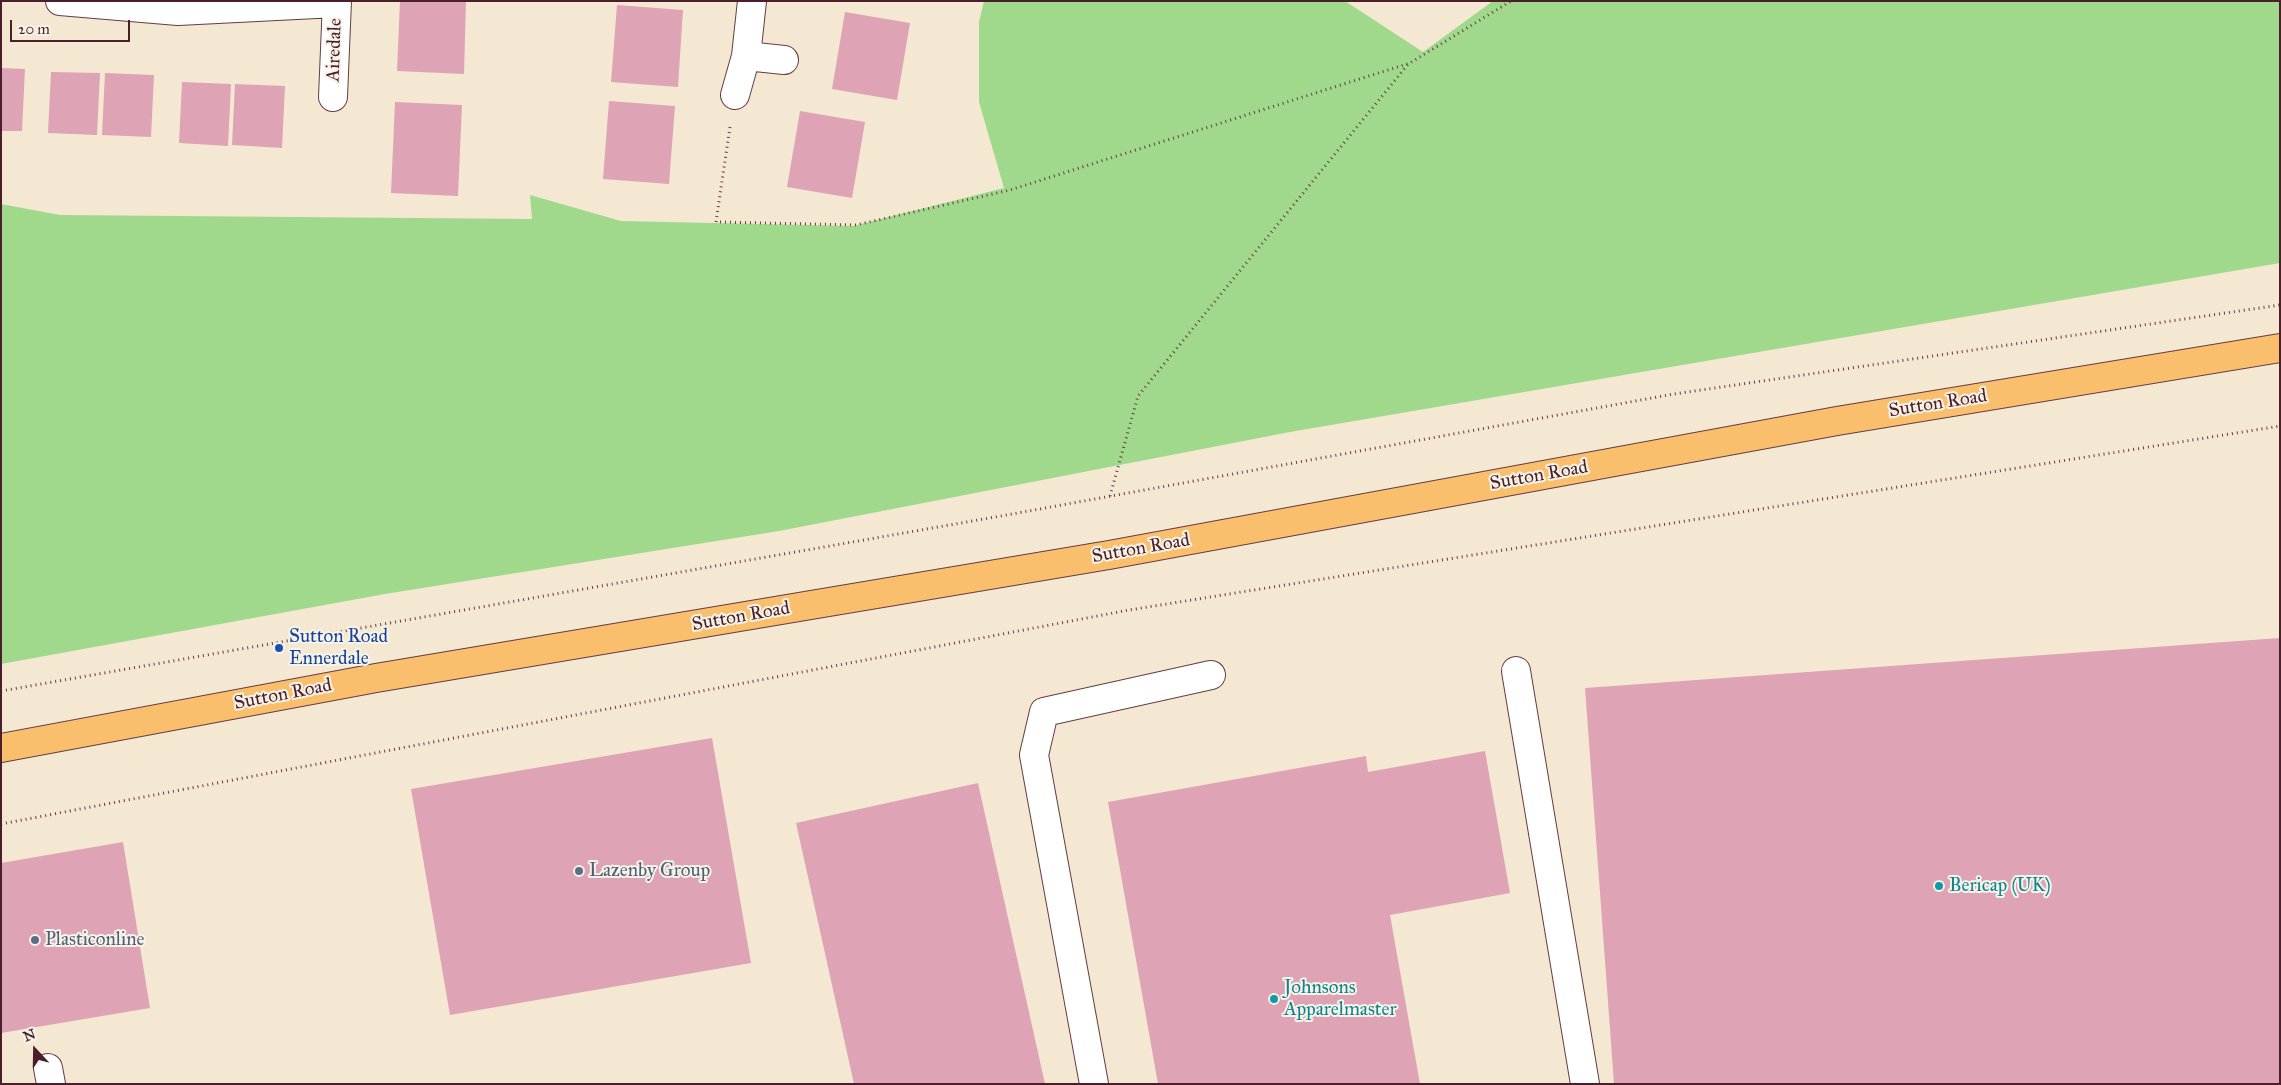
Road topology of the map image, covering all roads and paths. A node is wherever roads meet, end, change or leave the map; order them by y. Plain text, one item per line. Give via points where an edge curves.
1 (60, 1) edge
2 (752, 1) edge
3 (1511, 1) edge
4 (337, 2) edge
5 (746, 56) junction
6 (784, 60) dead end
7 (1410, 63) junction
8 (735, 95) joint
9 (333, 97) dead end
10 (2280, 305) edge
11 (2280, 348) edge
12 (2280, 426) edge
13 (1110, 496) junction
14 (1516, 671) dead end
15 (1211, 675) dead end
16 (1, 691) edge
17 (1, 748) edge
18 (1, 824) edge
19 (1094, 1084) edge
20 (1585, 1084) edge

1 - 4 street, Airedale via 178,11
2 - 5 street
3 - 7 path
4 - 9 street, Airedale
5 - 6 street
5 - 8 street
7 - 8 path via 1010,190 856,225 716,222
7 - 13 path via 1138,396
10 - 13 path via 1674,394
11 - 17 highway, Sutton Road via 1837,421 1109,555 376,678
12 - 18 path via 1129,610
13 - 16 path
14 - 20 street
15 - 19 street via 1044,712 1034,755

